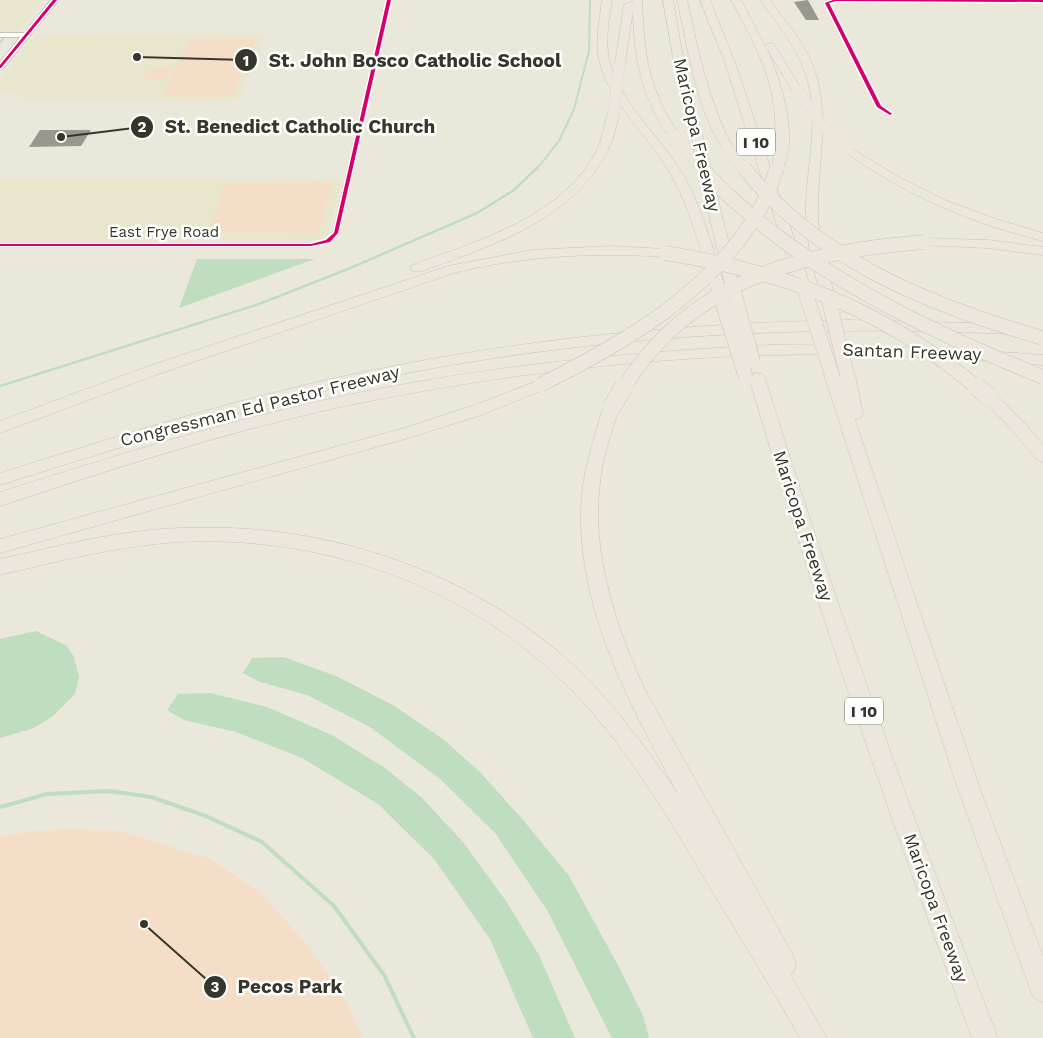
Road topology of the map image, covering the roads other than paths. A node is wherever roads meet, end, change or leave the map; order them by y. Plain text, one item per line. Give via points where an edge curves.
1 (55, 0) edge
2 (389, 0) edge
3 (607, 0) edge
4 (630, 0) edge
5 (637, 0) edge
6 (668, 0) edge
7 (682, 0) edge
8 (691, 0) edge
9 (704, 0) edge
10 (736, 0) edge
11 (741, 0) edge
12 (765, 0) edge
13 (1043, 1) edge
14 (0, 35) edge
15 (26, 35) junction
16 (0, 67) edge
17 (890, 114) dead end
18 (1043, 236) edge
19 (0, 245) edge
20 (1043, 251) edge
21 (792, 325) joint
22 (1043, 331) edge
23 (1043, 338) edge
24 (781, 350) joint
25 (1043, 360) edge
26 (151, 371) junction
27 (839, 375) junction
28 (752, 378) junction
29 (1043, 378) edge
30 (0, 427) edge
31 (1043, 456) edge
32 (0, 478) edge
33 (0, 499) edge
34 (0, 546) edge
35 (0, 567) edge
36 (1043, 989) edge
37 (814, 1038) edge
38 (824, 1038) edge
39 (985, 1038) edge

1 - 15 street
2 - 19 street, East Frye Road via 336,233 328,241 311,245
3 - 28 highway, bridge via 602,41 608,73 680,179
4 - 26 highway, bridge via 613,115 604,150 586,176 560,201 524,224 481,244 203,348
5 - 29 highway, bridge via 639,54 644,77 658,110 697,164 733,199 808,257 856,287 922,323
6 - 28 highway, Maricopa Freeway / I 10, bridge via 678,57
7 - 23 highway, bridge via 708,109 716,129 744,170 783,210 831,246 902,286 965,314
8 - 22 highway, bridge via 723,125 753,171 782,200 858,256 896,276 988,315
9 - 27 highway, I 10, bridge via 729,60 803,285
10 - 34 highway, bridge via 779,94 784,130 778,167 766,198 729,254 669,309 592,358 478,410 406,434
11 - 18 highway, bridge via 797,90 822,124 848,149 888,176 933,199
12 - 27 highway, bridge via 797,45 815,88 818,124 812,217
13 - 17 street via 830,1 827,5 877,103
14 - 15 street
15 - 16 street
20 - 38 highway, bridge via 924,242 864,247 780,266 732,286 691,311 663,335 634,370 611,408 594,462 589,522 597,590 609,630 638,699
21 - 22 highway, Santan Freeway via 921,325
21 - 32 highway, Congressman Ed Pastor Freeway via 593,340 506,351 401,370 224,412
24 - 25 highway, Santan Freeway via 912,351
24 - 33 highway, Congressman Ed Pastor Freeway via 586,361 389,391 215,433
26 - 30 highway
26 - 31 highway, bridge via 381,292 480,262 576,250 665,253 718,261 800,284 882,321 967,378 1017,425
27 - 36 highway via 872,493 956,750
28 - 39 highway, Maricopa Freeway / I 10 via 858,694
35 - 37 highway via 143,538 217,534 266,537 333,547 390,563 434,581 480,606 516,630 563,669 595,700 621,732 697,844

